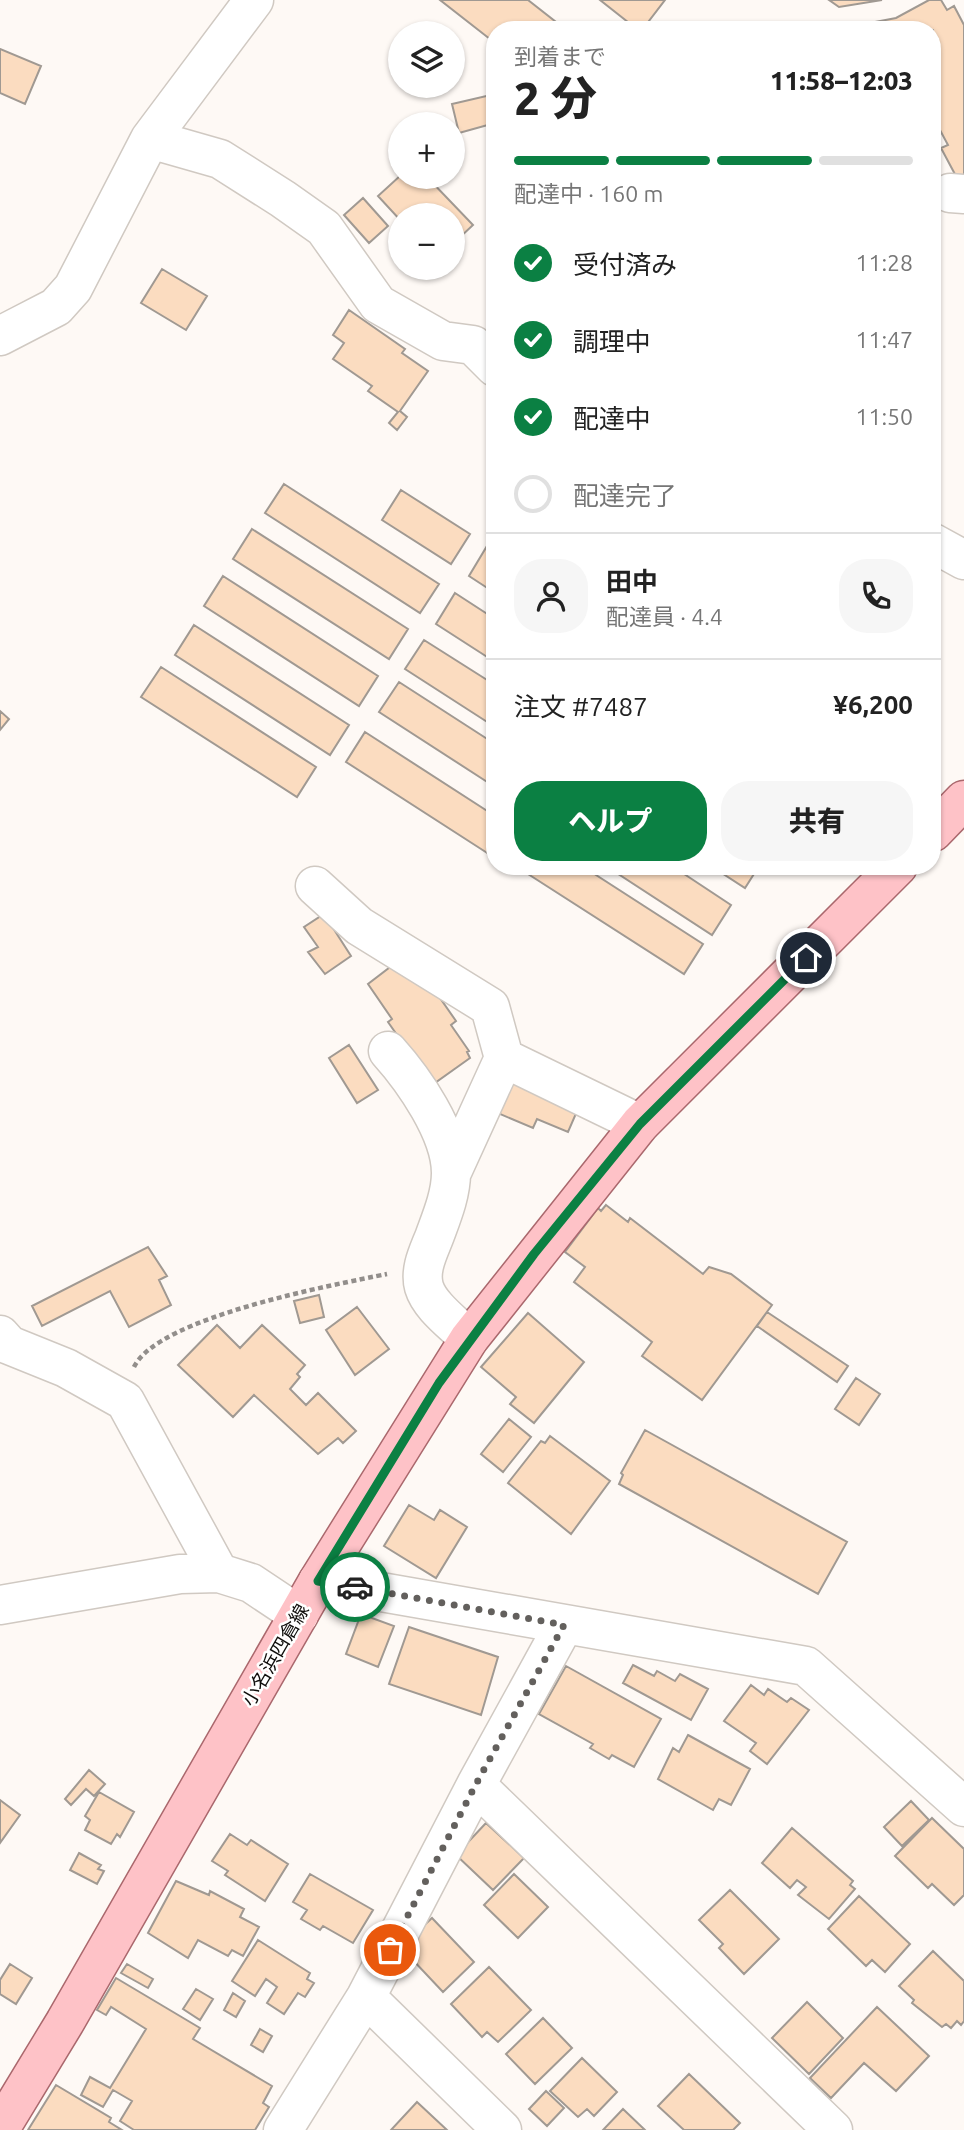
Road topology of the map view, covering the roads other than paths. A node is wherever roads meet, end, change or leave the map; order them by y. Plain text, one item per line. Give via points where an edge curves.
1 (254, 0) edge
2 (150, 139) junction
3 (0, 336) edge
4 (486, 347) edge
5 (941, 547) edge
6 (964, 560) edge
7 (964, 800) edge
8 (941, 823) edge
9 (889, 875) edge
10 (315, 886) dead end
11 (388, 1051) dead end
12 (504, 1058) junction
13 (640, 1124) junction
14 (451, 1174) junction
15 (0, 1335) edge
16 (469, 1339) junction
17 (219, 1573) junction
18 (318, 1581) junction
19 (0, 1605) edge
20 (299, 1615) junction
21 (564, 1625) junction
22 (476, 1784) junction
23 (964, 1807) edge
24 (366, 1997) junction
25 (0, 2129) edge
26 (283, 2130) edge
27 (502, 2130) edge
28 (833, 2130) edge

1 - 2 street
2 - 3 street via 73,288 56,307
2 - 4 street via 220,159 324,228 378,304 443,341
5 - 6 street
7 - 8 main road
9 - 13 main road, 小名浜四倉線
10 - 12 street via 359,926 490,1007
11 - 14 street via 425,1102 448,1148
12 - 13 street
12 - 14 street
13 - 16 main road, 小名浜四倉線
14 - 16 street via 444,1211 423,1266 423,1284 428,1297
15 - 17 street via 9,1345 66,1368 125,1401
16 - 18 main road, 小名浜四倉線
17 - 19 street via 180,1574
17 - 20 street via 251,1583
18 - 20 main road, 小名浜四倉線
18 - 21 street
20 - 25 main road, 小名浜四倉線
21 - 22 street
21 - 23 street via 806,1666
22 - 24 street
22 - 28 street
24 - 26 street
24 - 27 street

